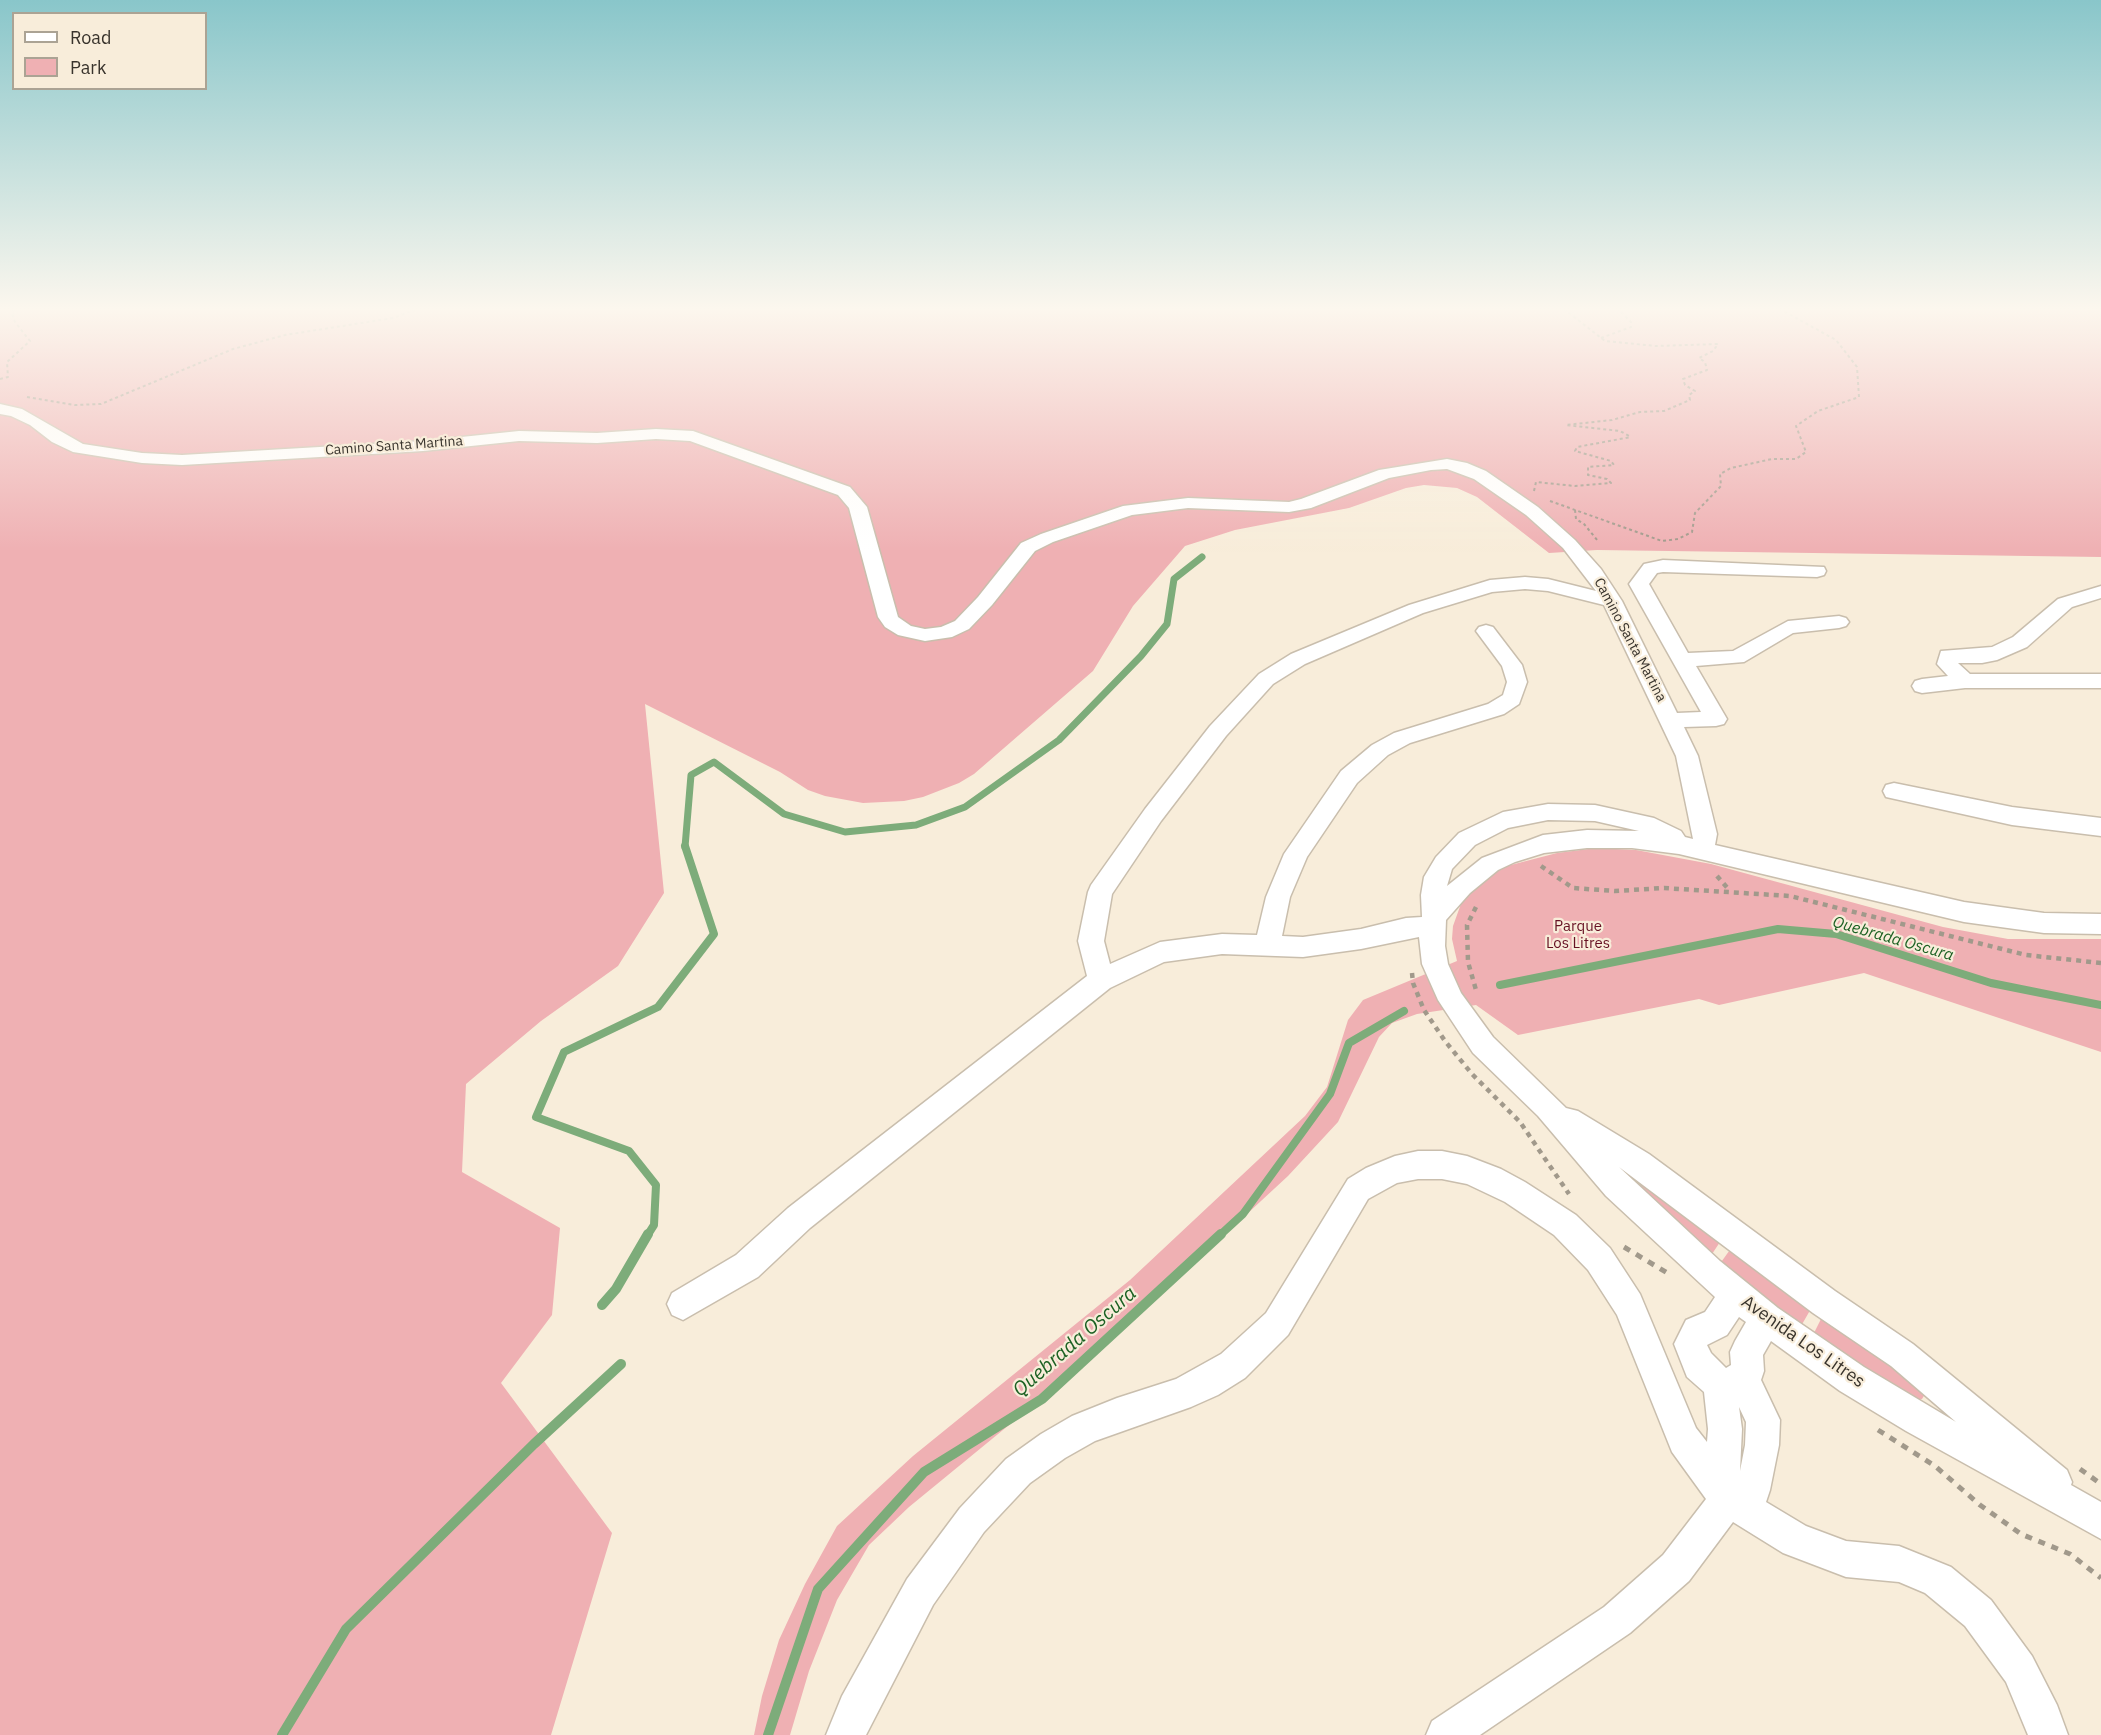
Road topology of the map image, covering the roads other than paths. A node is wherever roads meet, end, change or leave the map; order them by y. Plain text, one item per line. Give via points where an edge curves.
1 (0, 409) edge
2 (1817, 571) dead end
3 (2101, 592) edge
4 (1612, 601) junction
5 (1839, 622) dead end
6 (1486, 631) dead end
7 (1682, 660) junction
8 (1965, 681) junction
9 (2101, 681) edge
10 (1922, 686) dead end
11 (1670, 720) junction
12 (1894, 790) dead end
13 (2101, 827) edge
14 (1703, 850) junction
15 (1434, 921) junction
16 (2101, 924) edge
17 (1268, 945) junction
18 (1101, 980) junction
19 (1548, 1107) junction
20 (1639, 1164) junction
21 (1616, 1186) junction
22 (1735, 1294) junction
23 (683, 1304) dead end
24 (1767, 1319) junction
25 (1731, 1381) junction
26 (1937, 1383) junction
27 (1918, 1419) junction
28 (1728, 1499) junction
29 (2101, 1520) edge
30 (846, 1735) edge
31 (1446, 1735) edge
32 (2048, 1735) edge

1 - 4 street, Camino Santa Martina via 16,412 79,448 182,460 423,446 519,436 693,436 844,491 858,507 888,617 898,628 925,635 945,633 962,625 1028,547 1129,510 1188,503 1289,507 1385,474 1447,464 1480,475 1532,511 1594,573
2 - 7 street via 1651,568 1639,584
3 - 8 street via 2065,603 2020,642 2003,651 1982,656 1948,656 1947,664
4 - 11 street, Camino Santa Martina
4 - 18 street via 1548,585 1490,586 1416,609 1298,659 1266,679 1218,731 1100,892 1091,941
5 - 7 street via 1788,627 1737,657
6 - 17 street via 1512,665 1517,682 1512,699 1496,708 1402,738 1380,750 1348,777 1296,855 1278,897
7 - 11 street via 1716,719
8 - 9 street
8 - 10 street
11 - 14 street, Camino Santa Martina via 1687,756 1705,834
12 - 13 street via 1993,812
14 - 15 street, Avenida Los Litres via 1610,838 1543,844 1490,864 1461,885
14 - 15 street, Avenida Los Litres via 1646,824 1620,817 1571,811 1525,815 1484,829 1455,850 1436,877
14 - 16 street, Avenida Los Litres via 1964,912 2044,923
15 - 17 street via 1361,939 1303,947
15 - 19 street, Avenida Los Litres via 1432,946 1451,1000 1483,1046
17 - 18 street via 1222,944 1160,952
18 - 23 street via 799,1218 747,1266
19 - 20 street, Avenida Los Litres
19 - 21 street, Avenida Los Litres
20 - 21 street via 1621,1171
20 - 26 street, Avenida Los Litres
21 - 22 street, Avenida Los Litres
22 - 24 street, Avenida Los Litres
22 - 25 street via 1716,1324 1697,1331 1690,1344 1699,1365
24 - 25 street via 1746,1352 1748,1371
24 - 27 street, Avenida Los Litres
25 - 28 street via 1763,1420 1753,1490
26 - 27 street via 1936,1406
26 - 29 street, Avenida Los Litres
27 - 29 street, Avenida Los Litres
28 - 30 street via 1684,1440 1629,1305 1599,1259 1565,1225 1507,1187 1467,1170 1418,1165 1395,1170 1358,1189 1277,1324 1233,1366 1179,1395 1084,1428 1017,1471 972,1520 921,1592
28 - 31 street via 1676,1568 1617,1620
28 - 32 street via 1806,1544 1846,1559 1899,1564 1938,1580 1978,1613 2019,1669

